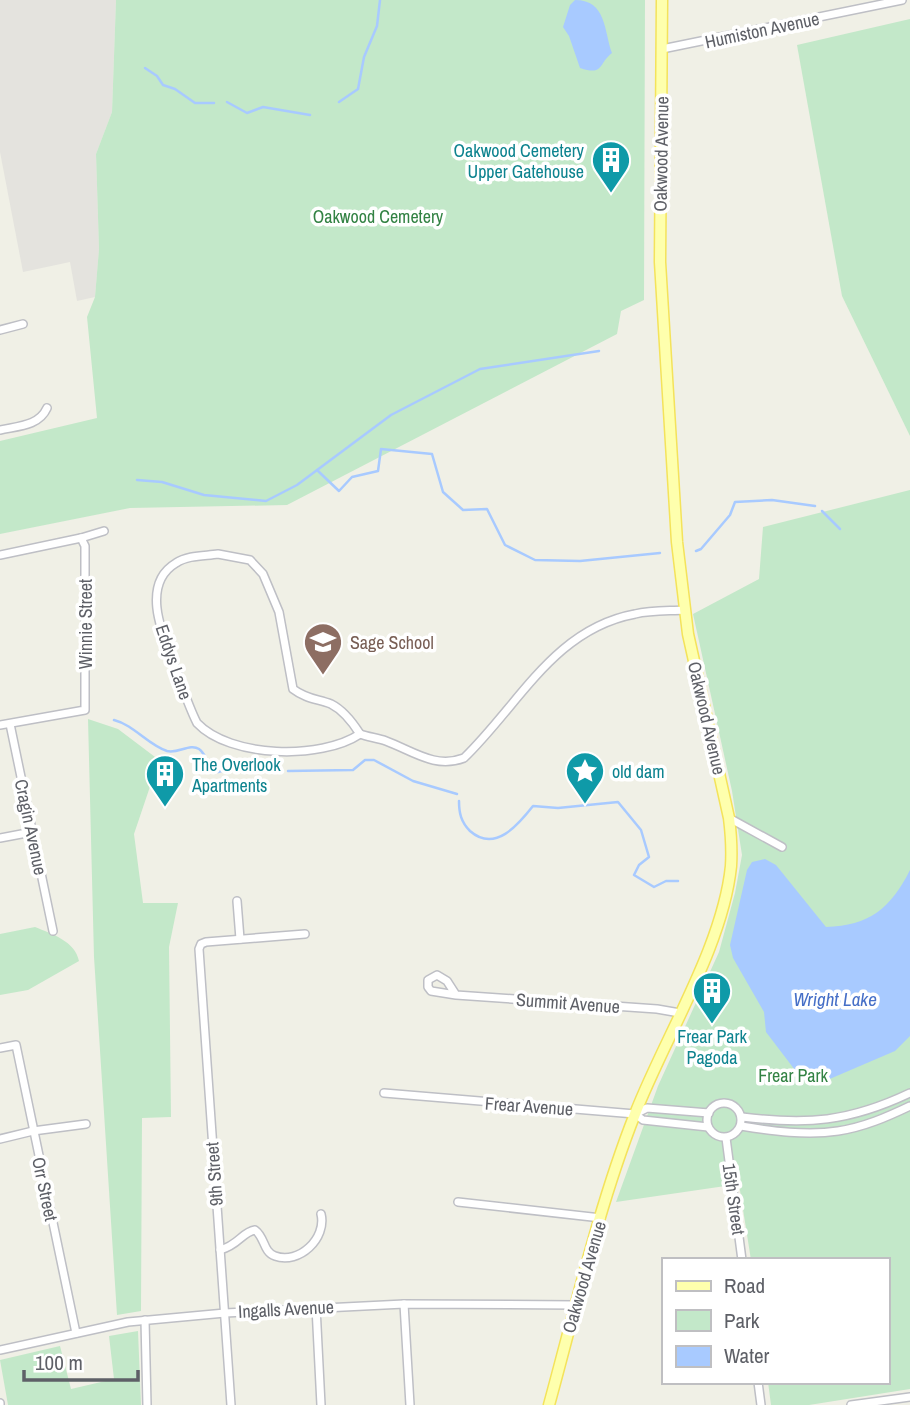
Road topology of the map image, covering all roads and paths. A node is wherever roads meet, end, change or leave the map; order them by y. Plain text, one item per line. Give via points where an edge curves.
1 (662, 0) edge
2 (902, 0) edge
3 (662, 49) junction
4 (23, 324) dead end
5 (0, 330) edge
6 (47, 408) dead end
7 (0, 430) edge
8 (104, 531) dead end
9 (81, 538) junction
10 (0, 555) edge
11 (684, 610) junction
12 (10, 724) junction
13 (0, 725) edge
14 (360, 734) junction
15 (729, 818) junction
16 (32, 832) junction
17 (0, 838) edge
18 (782, 847) dead end
19 (237, 901) dead end
20 (53, 931) dead end
21 (305, 934) dead end
22 (240, 939) junction
23 (456, 995) dead end
24 (680, 1013) junction
25 (0, 1048) edge
26 (384, 1093) dead end
27 (910, 1093) edge
28 (910, 1106) edge
29 (709, 1113) junction
30 (635, 1114) junction
31 (741, 1117) junction
32 (86, 1124) dead end
33 (741, 1126) junction
34 (708, 1127) junction
35 (33, 1131) junction
36 (726, 1138) junction
37 (0, 1139) edge
38 (458, 1202) dead end
39 (321, 1214) dead end
40 (601, 1218) junction
41 (220, 1250) junction
42 (742, 1258) edge
43 (404, 1304) junction
44 (576, 1305) junction
45 (316, 1307) junction
46 (225, 1313) junction
47 (145, 1320) junction
48 (76, 1334) junction
49 (0, 1350) edge
50 (758, 1384) edge
51 (910, 1397) edge
52 (147, 1405) edge
53 (231, 1405) edge
54 (321, 1405) edge
55 (410, 1405) edge
56 (549, 1405) edge
57 (761, 1405) edge
58 (852, 1405) edge

1 - 3 main road, Oakwood Avenue
2 - 3 street, Humiston Avenue
3 - 11 main road, Oakwood Avenue via 660,262
4 - 5 street
6 - 7 street via 43,418
8 - 9 street
9 - 10 street
9 - 12 street, Winnie Street via 85,547 85,710
11 - 14 street via 636,613 577,638 555,654 464,758 452,762 424,757
11 - 15 main road, Oakwood Avenue
12 - 13 street
12 - 16 street, Cragin Avenue
14 - 14 street, Eddys Lane via 333,705 311,700 293,689 279,612 255,564 218,554 187,558 166,572 159,582 157,600 162,630 191,712 204,731 229,743 303,751 349,741
15 - 18 street
15 - 24 main road, Oakwood Avenue via 732,847 726,891 710,944
16 - 17 street
16 - 20 street, Cragin Avenue
19 - 22 street
21 - 22 street
22 - 41 street, 9th Street via 201,944 199,949
23 - 24 street, Summit Avenue
24 - 30 main road, Oakwood Avenue
25 - 35 street, Orr Street via 16,1045
26 - 30 street, Frear Avenue
27 - 31 street via 863,1113 831,1120
28 - 33 street via 878,1121 838,1131
29 - 30 street via 647,1108
29 - 31 street via 716,1105 727,1103
29 - 34 street
30 - 34 street via 643,1120
30 - 40 main road, Oakwood Avenue
31 - 33 street
32 - 35 street
33 - 36 street
34 - 36 street
35 - 37 street
35 - 48 street, Orr Street
36 - 42 street, 15th Street
38 - 40 street
39 - 41 street via 317,1240 291,1256 270,1254 255,1230 233,1247
40 - 44 main road, Oakwood Avenue
41 - 46 street, 9th Street
43 - 44 street, Ingalls Avenue
43 - 45 street, Ingalls Avenue
43 - 55 street
44 - 56 main road, Oakwood Avenue
45 - 46 street, Ingalls Avenue
45 - 54 street
46 - 47 street, Ingalls Avenue
46 - 53 street, 9th Street
47 - 48 street, Ingalls Avenue
47 - 52 street
48 - 49 street, Ingalls Avenue
50 - 57 street
51 - 58 street

